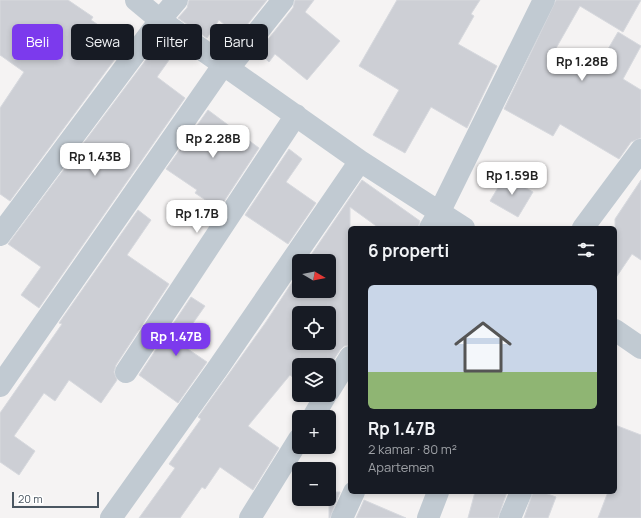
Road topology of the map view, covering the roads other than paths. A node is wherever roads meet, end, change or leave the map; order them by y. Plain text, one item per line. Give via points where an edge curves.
1 (136, 0) edge
2 (177, 0) edge
3 (283, 0) edge
4 (544, 0) edge
5 (160, 20) junction
6 (227, 66) junction
7 (296, 116) junction
8 (641, 150) edge
9 (360, 161) junction
10 (435, 220) edge
11 (457, 226) edge
12 (584, 226) edge
13 (0, 235) edge
14 (617, 331) edge
15 (641, 348) edge
16 (348, 360) edge
17 (126, 372) dead end
18 (336, 380) edge
19 (0, 386) edge
20 (292, 450) edge
21 (353, 494) edge
22 (437, 494) edge
23 (520, 494) edge
24 (111, 518) edge
25 (250, 518) edge
26 (342, 518) edge
27 (428, 518) edge
28 (510, 518) edge

1 - 5 street
2 - 5 street
3 - 6 street
4 - 10 street
5 - 6 street
5 - 13 street
6 - 7 street
6 - 19 street
7 - 9 street
7 - 17 street
8 - 12 street
9 - 10 street
9 - 24 street
10 - 11 street
14 - 15 street
16 - 18 street
20 - 25 street
21 - 26 street
22 - 27 street
23 - 28 street

